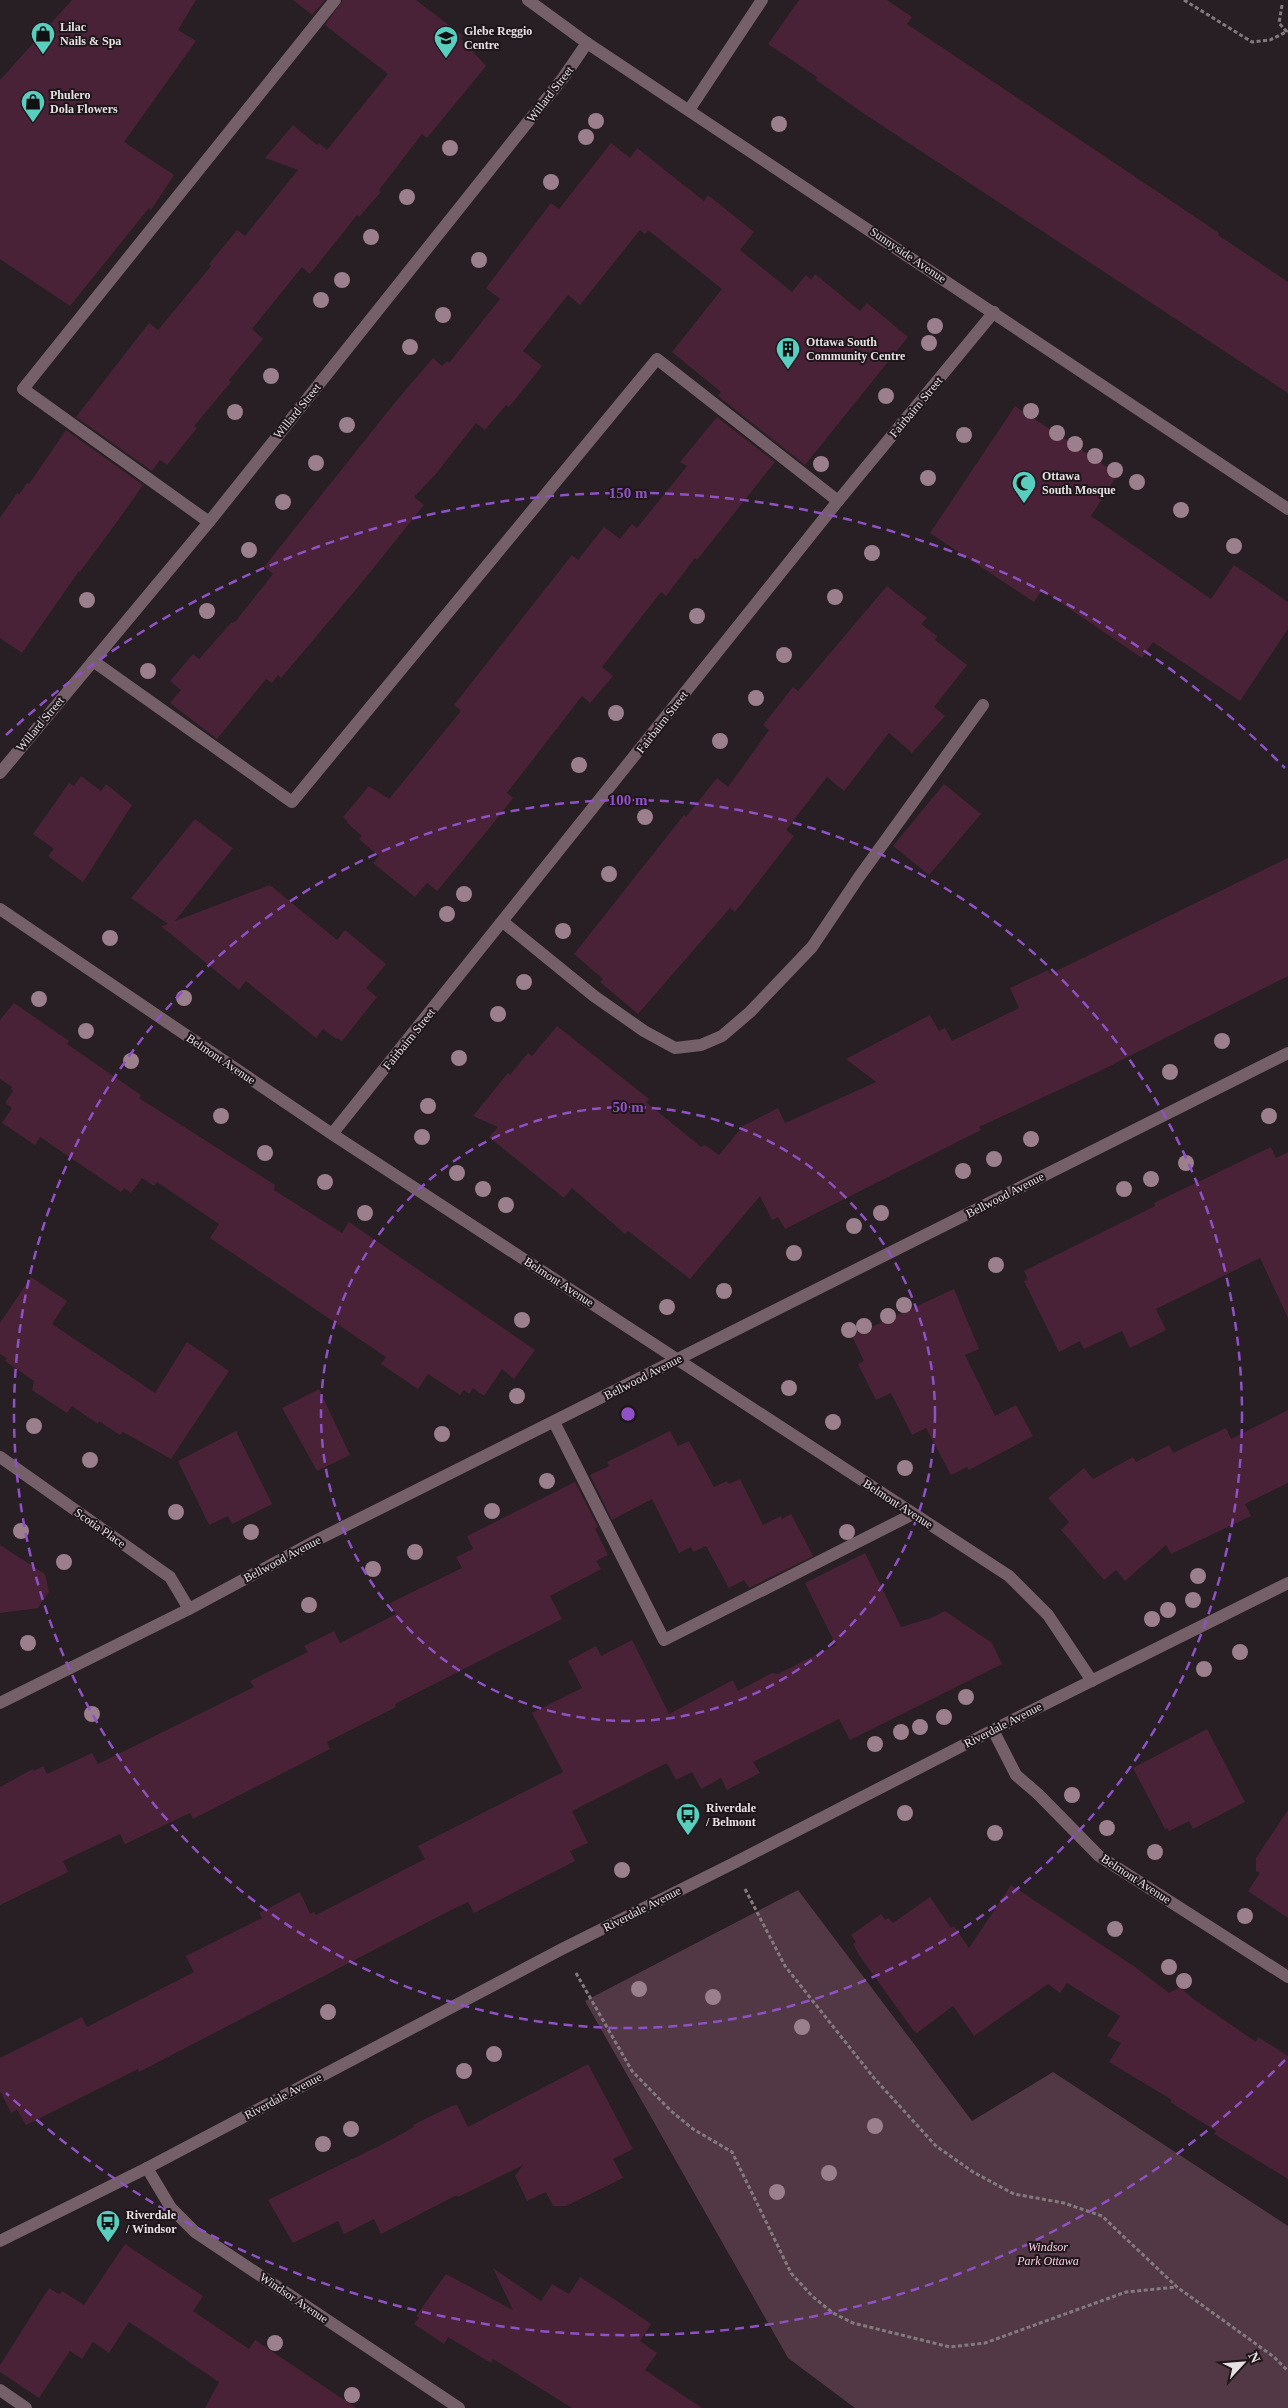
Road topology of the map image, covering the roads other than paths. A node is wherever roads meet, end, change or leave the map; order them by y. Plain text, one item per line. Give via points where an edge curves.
1 (334, 0) edge
2 (528, 0) edge
3 (762, 0) edge
4 (587, 43) junction
5 (689, 110) junction
6 (994, 312) junction
7 (838, 501) junction
8 (1288, 509) edge
9 (209, 522) junction
10 (93, 661) junction
11 (983, 705) dead end
12 (0, 773) edge
13 (0, 909) edge
14 (503, 922) junction
15 (1288, 1053) edge
16 (332, 1134) junction
17 (678, 1359) junction
18 (554, 1422) junction
19 (0, 1457) edge
20 (913, 1514) junction
21 (1288, 1583) edge
22 (189, 1609) junction
23 (1092, 1681) junction
24 (0, 1703) edge
25 (993, 1730) junction
26 (1288, 1977) edge
27 (147, 2168) junction
28 (0, 2241) edge
29 (0, 2390) edge
30 (26, 2408) edge
31 (459, 2408) edge

1 - 9 street via 23,389
2 - 4 street, Sunnyside Avenue
3 - 5 street
4 - 5 street, Sunnyside Avenue
4 - 9 street, Willard Street via 563,78
5 - 6 street, Sunnyside Avenue
6 - 7 street, Fairbairn Street
6 - 8 street, Sunnyside Avenue
7 - 10 street via 657,359 292,802
7 - 14 street, Fairbairn Street
9 - 10 street, Willard Street
10 - 12 street, Willard Street
11 - 14 street via 812,947 750,1012 722,1036 701,1045 675,1048 594,996
13 - 16 street, Belmont Avenue
14 - 16 street, Fairbairn Street
15 - 17 street, Bellwood Avenue
16 - 17 street, Belmont Avenue
17 - 18 street, Bellwood Avenue
17 - 20 street, Belmont Avenue
18 - 20 street via 664,1640
18 - 22 street, Bellwood Avenue via 319,1539
19 - 22 street, Scotia Place via 170,1577
20 - 23 street, Belmont Avenue via 1009,1576 1048,1615
21 - 23 street, Riverdale Avenue
22 - 24 street, Bellwood Avenue
23 - 25 street, Riverdale Avenue
25 - 26 street, Belmont Avenue via 1016,1775 1100,1856
25 - 27 street, Riverdale Avenue via 562,1949
27 - 28 street, Riverdale Avenue
27 - 31 street, Windsor Avenue via 171,2208 195,2232
29 - 30 street

